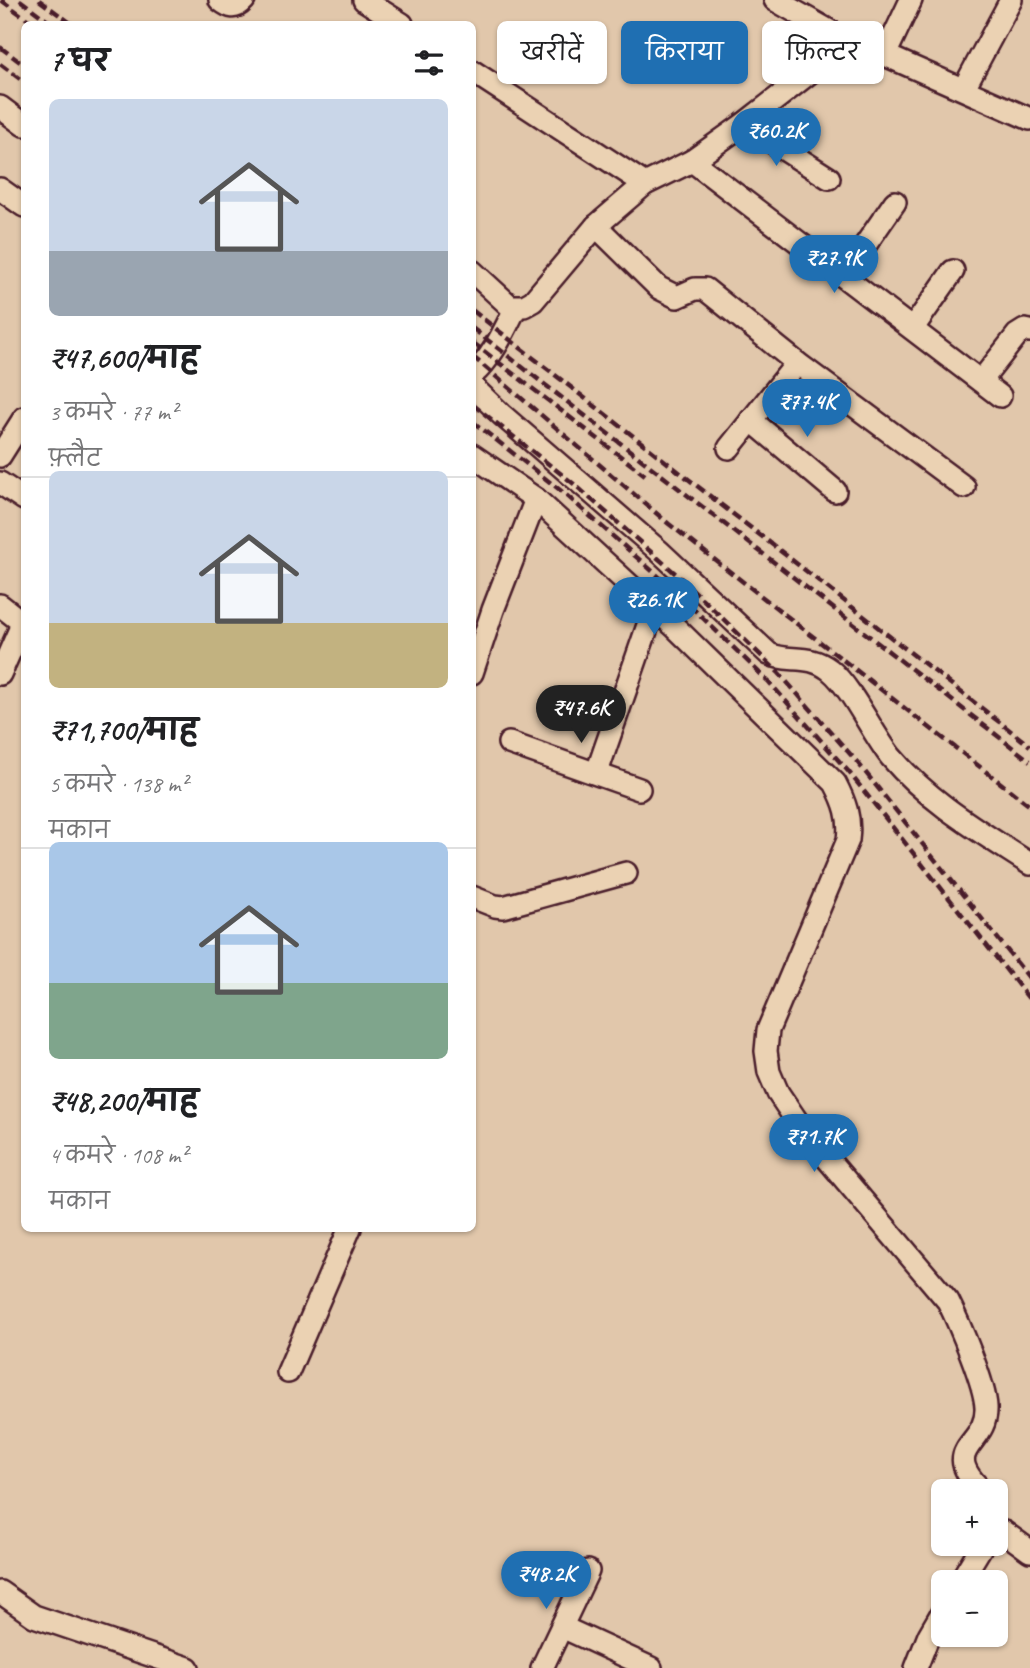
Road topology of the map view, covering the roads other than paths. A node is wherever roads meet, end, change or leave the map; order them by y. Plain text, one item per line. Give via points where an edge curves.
1 (220, 0) edge
2 (244, 0) edge
3 (364, 0) edge
4 (775, 0) edge
5 (911, 0) edge
6 (1011, 0) edge
7 (396, 21) edge
8 (812, 21) edge
9 (886, 55) joint
10 (476, 74) edge
11 (795, 84) edge
12 (964, 88) junction
13 (0, 107) edge
14 (1030, 119) edge
15 (21, 123) edge
16 (744, 124) junction
17 (692, 161) junction
18 (829, 178) dead end
19 (645, 184) junction
20 (0, 189) edge
21 (895, 202) dead end
22 (21, 204) edge
23 (596, 226) junction
24 (953, 271) dead end
25 (476, 275) edge
26 (844, 276) junction
27 (516, 307) junction
28 (913, 328) junction
29 (1030, 331) edge
30 (797, 363) junction
31 (476, 371) edge
32 (981, 381) junction
33 (476, 390) edge
34 (1000, 396) dead end
35 (751, 420) junction
36 (21, 423) edge
37 (729, 448) dead end
38 (0, 456) edge
39 (476, 458) edge
40 (0, 483) edge
41 (964, 487) dead end
42 (835, 491) dead end
43 (21, 497) edge
44 (536, 499) junction
45 (0, 605) edge
46 (654, 608) junction
47 (21, 620) edge
48 (21, 628) edge
49 (476, 661) edge
50 (1, 669) edge
51 (509, 743) dead end
52 (597, 772) junction
53 (639, 789) dead end
54 (1030, 864) edge
55 (626, 873) dead end
56 (476, 899) edge
57 (348, 1232) edge
58 (288, 1373) dead end
59 (970, 1479) edge
60 (1008, 1539) edge
61 (1030, 1551) edge
62 (589, 1572) dead end
63 (0, 1592) edge
64 (562, 1627) junction
65 (931, 1632) edge
66 (188, 1668) edge
67 (542, 1668) edge
68 (651, 1668) edge
69 (916, 1668) edge

1 - 2 street via 234,8
3 - 7 street
4 - 8 street
5 - 9 street
6 - 12 street
9 - 12 street
10 - 19 street
11 - 16 street
12 - 14 street
13 - 15 street
16 - 17 street
16 - 18 street
17 - 19 street
17 - 26 street
19 - 23 street
20 - 22 street
21 - 26 street
23 - 27 street via 533,301
23 - 30 street via 659,288 677,297 705,289
24 - 28 street
25 - 27 street
26 - 28 street
27 - 31 street
28 - 32 street
29 - 32 street via 1017,335
30 - 35 street
30 - 41 street
32 - 34 street
33 - 54 street via 769,654 803,658 831,671 891,757 935,801
35 - 37 street
35 - 42 street
36 - 38 street
39 - 44 street
40 - 43 street
44 - 46 street
44 - 49 street
45 - 47 street
46 - 52 street
46 - 59 street via 835,783 842,796 848,814 848,840 768,1030 769,1072 803,1129 948,1301 958,1321 986,1403 984,1422 962,1464
48 - 50 street
51 - 52 street
52 - 53 street
55 - 56 street via 503,906
57 - 58 street
60 - 61 street
62 - 64 street
63 - 66 street via 34,1616
64 - 67 street
64 - 68 street
65 - 69 street

